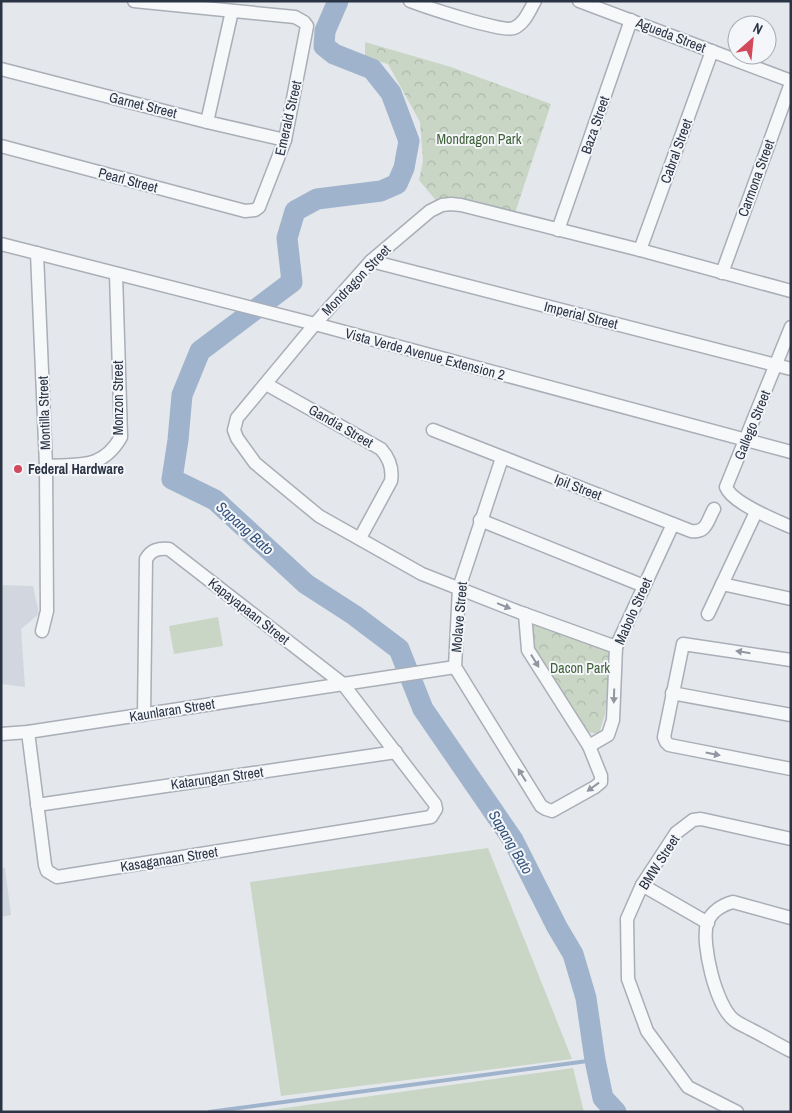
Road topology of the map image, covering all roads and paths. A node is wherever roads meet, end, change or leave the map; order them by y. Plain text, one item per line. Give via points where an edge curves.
1 (134, 1) edge
2 (410, 1) edge
3 (535, 1) edge
4 (579, 1) edge
5 (232, 11) junction
6 (631, 20) junction
7 (712, 51) junction
8 (1, 69) edge
9 (791, 82) edge
10 (206, 122) junction
11 (285, 140) junction
12 (1, 146) edge
13 (255, 210) joint
14 (558, 230) junction
15 (1, 244) edge
16 (640, 250) junction
17 (37, 253) junction
18 (371, 261) junction
19 (722, 273) junction
20 (116, 274) junction
21 (791, 290) edge
22 (315, 324) junction
23 (791, 327) edge
24 (776, 365) junction
25 (791, 369) edge
26 (266, 384) junction
27 (432, 430) dead end
28 (746, 441) junction
29 (791, 452) edge
30 (502, 458) junction
31 (46, 466) junction
32 (714, 509) dead end
33 (756, 512) junction
34 (480, 520) junction
35 (673, 524) junction
36 (791, 527) edge
37 (360, 538) junction
38 (722, 584) junction
39 (644, 586) junction
40 (459, 588) junction
41 (791, 599) edge
42 (525, 614) junction
43 (708, 614) dead end
44 (42, 632) dead end
45 (616, 647) junction
46 (791, 660) edge
47 (455, 667) junction
48 (343, 684) junction
49 (672, 693) junction
50 (144, 715) junction
51 (791, 715) edge
52 (28, 732) junction
53 (1, 734) edge
54 (589, 746) junction
55 (396, 752) junction
56 (791, 769) edge
57 (37, 805) junction
58 (431, 817) joint
59 (791, 839) edge
60 (642, 885) junction
61 (791, 918) edge
62 (708, 923) junction
63 (791, 1051) edge
64 (737, 1112) edge

1 - 5 street
2 - 3 street via 497,28 513,29 524,21
4 - 6 street, Agueda Street
5 - 10 street
5 - 11 street, Emerald Street via 295,17 304,22 307,29
6 - 7 street, Agueda Street
6 - 14 street, Baza Street
7 - 9 street, Agueda Street
7 - 16 street, Cabral Street
8 - 10 street, Garnet Street
9 - 19 street, Carmona Street
10 - 11 street, Garnet Street
11 - 13 street, Emerald Street via 262,204
12 - 13 street, Pearl Street via 245,211
14 - 16 street, Mondragon Street
14 - 18 street, Mondragon Street via 461,205 442,205 430,211
15 - 17 street, Vista Verde Avenue Extension 2
16 - 19 street, Mondragon Street
17 - 20 street, Vista Verde Avenue Extension 2
17 - 31 street, Montilla Street
18 - 22 street, Mondragon Street
18 - 24 street, Imperial Street
19 - 21 street, Mondragon Street
20 - 22 street, Vista Verde Avenue Extension 2
20 - 31 street, Monzon Street via 121,438 108,455 91,464
22 - 26 street, Mondragon Street
22 - 28 street, Vista Verde Avenue Extension 2
23 - 24 street, Gallego Street
24 - 25 street, Imperial Street
24 - 28 street, Gallego Street
26 - 37 street, Mondragon Street via 237,418 236,438 255,463 319,516
26 - 37 street, Gandia Street via 384,453 392,472 391,482
27 - 30 street, Ipil Street
28 - 29 street, Vista Verde Avenue Extension 2
28 - 33 street, Gallego Street via 726,487 730,494
30 - 34 street, Molave Street
30 - 35 street, Ipil Street
31 - 44 street, Montilla Street via 47,611
32 - 35 street, Ipil Street via 700,531
33 - 36 street, Gallego Street
33 - 38 street
34 - 39 street
34 - 40 street, Molave Street
35 - 39 street, Mabolo Street
37 - 40 street, Mondragon Street via 422,574
38 - 41 street
38 - 43 street
39 - 45 street, Mabolo Street
40 -> 42 street, Mondragon Street
40 - 47 street, Molave Street
42 - 45 street, Mondragon Street
42 -> 54 street via 528,650
45 -> 54 street, Mabolo Street via 613,720 608,735
46 -> 49 street via 684,643
47 - 48 street, Kaunlaran Street
54 -> 47 street, Molave Street via 601,782 552,811 546,810
48 - 50 street, Kaunlaran Street
48 - 50 street, Kapayapaan Street via 169,549 161,548 146,559
48 - 55 street, Kapayapaan Street
49 - 51 street
49 -> 56 street via 664,737 669,745
50 - 52 street, Kaunlaran Street
52 - 53 street, Kaunlaran Street
52 - 57 street, Kasaganaan Street
55 - 57 street, Katarungan Street
55 - 58 street, Kapayapaan Street via 435,804
57 - 58 street, Kasaganaan Street via 45,865 47,871 56,877
59 - 60 street, BMW Street via 701,819 693,820 676,833
60 - 62 street
60 - 64 street, BMW Street via 627,919 628,979 647,1031 688,1087
61 - 62 street via 733,902 724,904
62 - 63 street via 707,949 716,992 724,1009 733,1020

